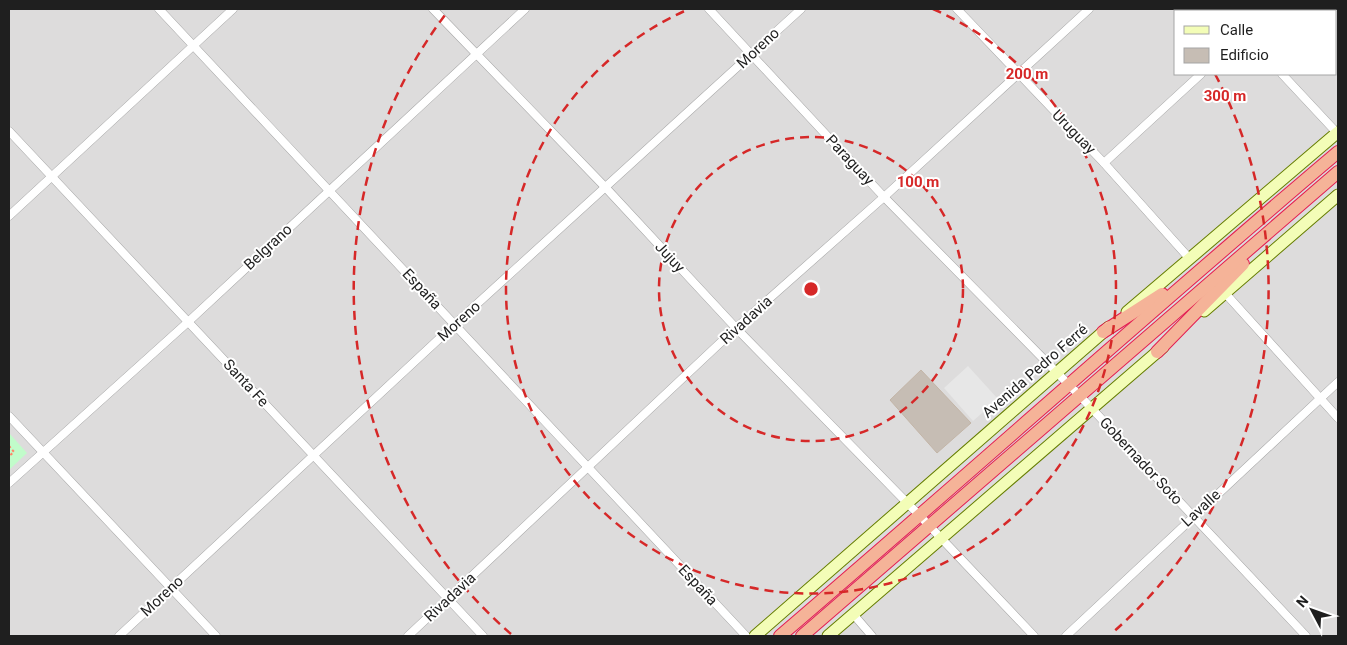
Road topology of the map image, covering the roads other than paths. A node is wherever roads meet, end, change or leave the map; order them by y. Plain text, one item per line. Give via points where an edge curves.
1 (159, 9) edge
2 (233, 9) edge
3 (433, 9) edge
4 (525, 9) edge
5 (709, 9) edge
6 (801, 9) edge
7 (957, 9) edge
8 (1089, 9) edge
9 (193, 45) junction
10 (476, 53) junction
11 (752, 54) junction
12 (1018, 74) junction
13 (1200, 75) edge
14 (1283, 75) edge
15 (9, 131) edge
16 (1338, 133) edge
17 (1338, 152) edge
18 (1104, 163) junction
19 (1338, 172) edge
20 (52, 177) junction
21 (606, 188) junction
22 (330, 190) junction
23 (1338, 195) edge
24 (884, 197) junction
25 (9, 216) edge
26 (1288, 216) junction
27 (1189, 258) junction
28 (1212, 258) junction
29 (1224, 293) junction
30 (188, 322) junction
31 (455, 324) junction
32 (736, 328) junction
33 (1103, 332) junction
34 (1157, 352) junction
35 (1057, 373) junction
36 (1338, 382) edge
37 (1074, 390) junction
38 (1320, 399) junction
39 (1091, 408) junction
40 (9, 416) edge
41 (1338, 418) edge
42 (44, 452) junction
43 (314, 454) junction
44 (588, 467) junction
45 (9, 484) edge
46 (908, 504) junction
47 (920, 516) junction
48 (1192, 516) junction
49 (929, 526) junction
50 (941, 539) junction
51 (171, 588) junction
52 (448, 599) junction
53 (853, 614) junction
54 (119, 636) edge
55 (216, 636) edge
56 (408, 636) edge
57 (483, 636) edge
58 (746, 636) edge
59 (755, 636) edge
60 (780, 636) edge
61 (802, 636) edge
62 (828, 636) edge
63 (872, 636) edge
64 (1034, 636) edge
65 (1066, 636) edge
66 (1306, 636) edge

1 - 9 street, España
2 - 9 street
3 - 10 street, Jujuy
4 - 10 street, Belgrano
5 - 11 street, Paraguay
6 - 11 street, Moreno
7 - 12 street, Uruguay
8 - 12 street, Rivadavia
9 - 20 street
9 - 22 street, España
10 - 21 street, Jujuy
10 - 22 street, Belgrano
11 - 21 street, Moreno
11 - 24 street, Paraguay
12 - 18 street, Uruguay
12 - 24 street, Rivadavia
13 - 18 street
14 - 16 street
15 - 20 street, Santa Fe
16 - 27 main road, Avenida Pedro Ferré
17 - 28 highway
18 - 27 street, Uruguay
19 - 26 highway
20 - 25 street
20 - 30 street, Santa Fe
21 - 31 street, Moreno
21 - 32 street, Jujuy
22 - 30 street, Belgrano
22 - 31 street, España
23 - 29 main road
24 - 32 street, Rivadavia
24 - 35 street, Paraguay
26 - 34 highway
26 - 37 highway
27 - 33 main road, Avenida Pedro Ferré
28 - 33 highway
28 - 37 highway
29 - 34 main road
29 - 38 street
30 - 42 street, Belgrano
30 - 43 street, Santa Fe
31 - 43 street, Moreno
31 - 44 street, España
32 - 44 street, Rivadavia
32 - 46 street, Jujuy
33 - 35 main road, Avenida Pedro Ferré
34 - 39 main road
35 - 37 street, Gobernador Soto
35 - 46 main road, Avenida Pedro Ferré
36 - 38 street, Lavalle
37 - 39 street, Gobernador Soto
37 - 47 highway
37 - 49 highway
38 - 41 street
38 - 48 street, Lavalle
39 - 48 street, Gobernador Soto
39 - 50 main road
40 - 42 street
42 - 45 street, Belgrano
42 - 51 street
43 - 51 street, Moreno
43 - 52 street, Santa Fe
44 - 52 street, Rivadavia
44 - 58 street, España
46 - 47 street, Jujuy
46 - 59 main road, Avenida Pedro Ferré
47 - 49 street, Jujuy
47 - 60 highway
48 - 65 street, Lavalle
48 - 66 street, Gobernador Soto
49 - 50 street, Jujuy
49 - 61 highway
50 - 53 main road
50 - 64 street, Jujuy
51 - 54 street, Moreno
51 - 55 street
52 - 56 street, Rivadavia
52 - 57 street, Santa Fe
53 - 62 main road
53 - 63 street

